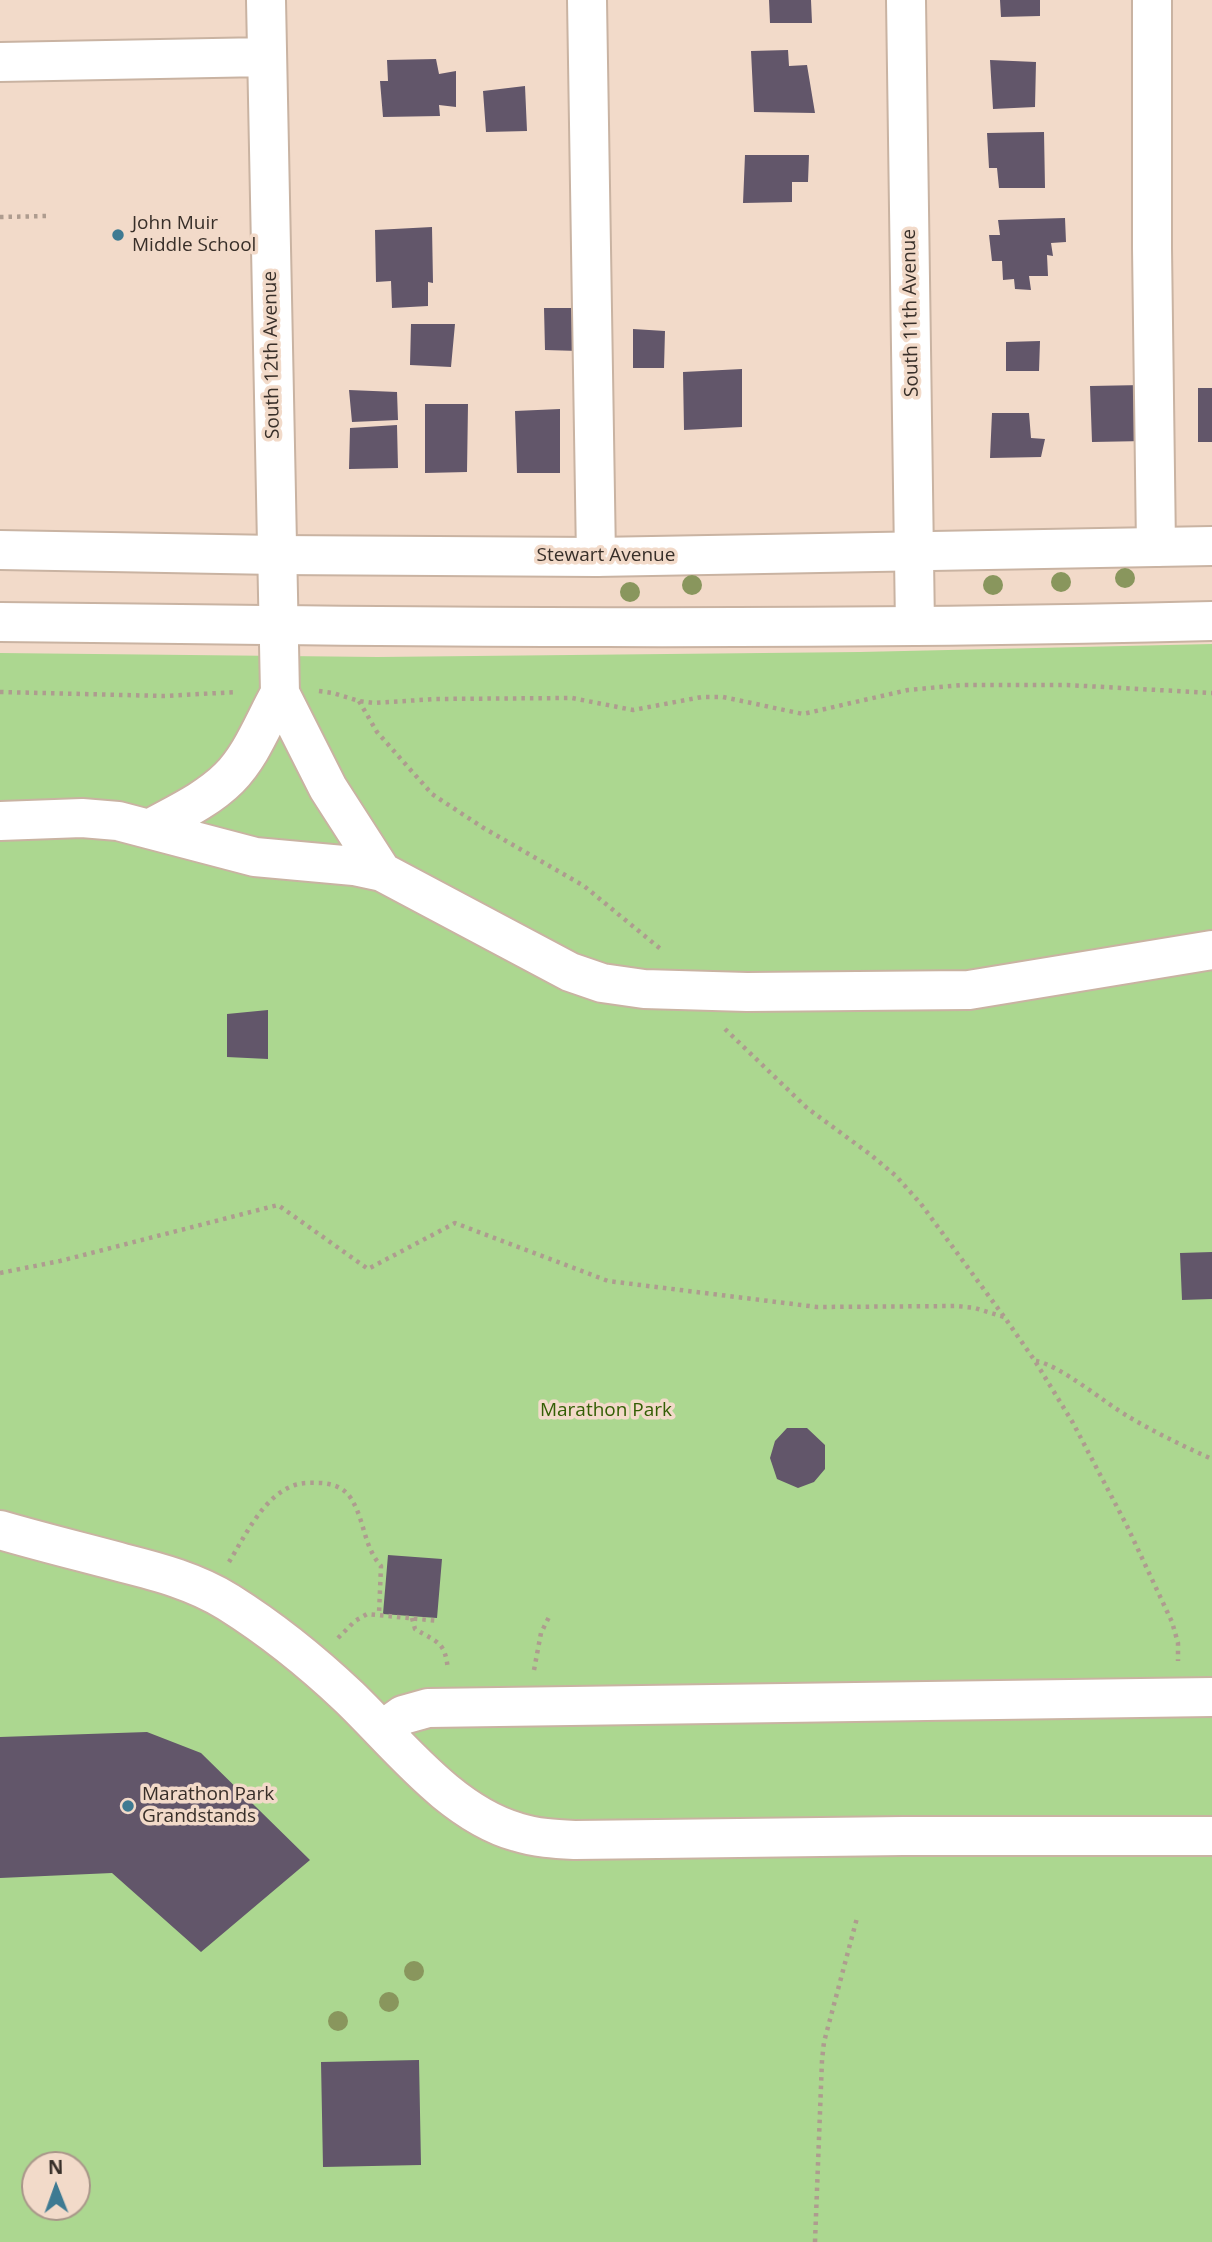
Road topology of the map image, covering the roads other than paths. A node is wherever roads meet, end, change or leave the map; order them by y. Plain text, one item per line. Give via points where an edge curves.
1 (266, 0) edge
2 (587, 0) edge
3 (905, 0) edge
4 (1152, 0) edge
5 (267, 57) junction
6 (0, 62) edge
7 (1212, 545) edge
8 (1156, 547) junction
9 (0, 550) edge
10 (914, 551) junction
11 (276, 555) junction
12 (596, 557) junction
13 (1212, 621) edge
14 (0, 622) edge
15 (278, 626) junction
16 (915, 626) junction
17 (280, 693) junction
18 (0, 821) edge
19 (149, 828) junction
20 (382, 872) junction
21 (1212, 950) edge
22 (0, 1530) edge
23 (1195, 1697) edge
24 (382, 1730) junction
25 (1212, 1836) edge

1 - 5 main road, South 12th Avenue
2 - 12 main road
3 - 10 main road, South 11th Avenue
4 - 8 main road
5 - 6 main road
5 - 11 main road, South 12th Avenue
7 - 8 main road, Stewart Avenue
8 - 10 main road, Stewart Avenue
9 - 11 main road, Stewart Avenue
10 - 12 main road, Stewart Avenue
10 - 16 main road, South 11th Avenue
11 - 12 main road, Stewart Avenue
11 - 15 main road, South 12th Avenue
13 - 16 main road
14 - 15 main road
15 - 16 main road
15 - 17 main road, South 12th Avenue
17 - 19 main road via 228,779
17 - 20 main road via 328,788
18 - 19 main road via 92,818
19 - 20 main road via 255,857
20 - 21 main road via 584,978 619,987 697,992 969,990
22 - 24 main road via 166,1575 225,1600 317,1669
23 - 24 main road via 452,1707 416,1710
24 - 25 main road via 445,1791 473,1811 517,1832 554,1839

